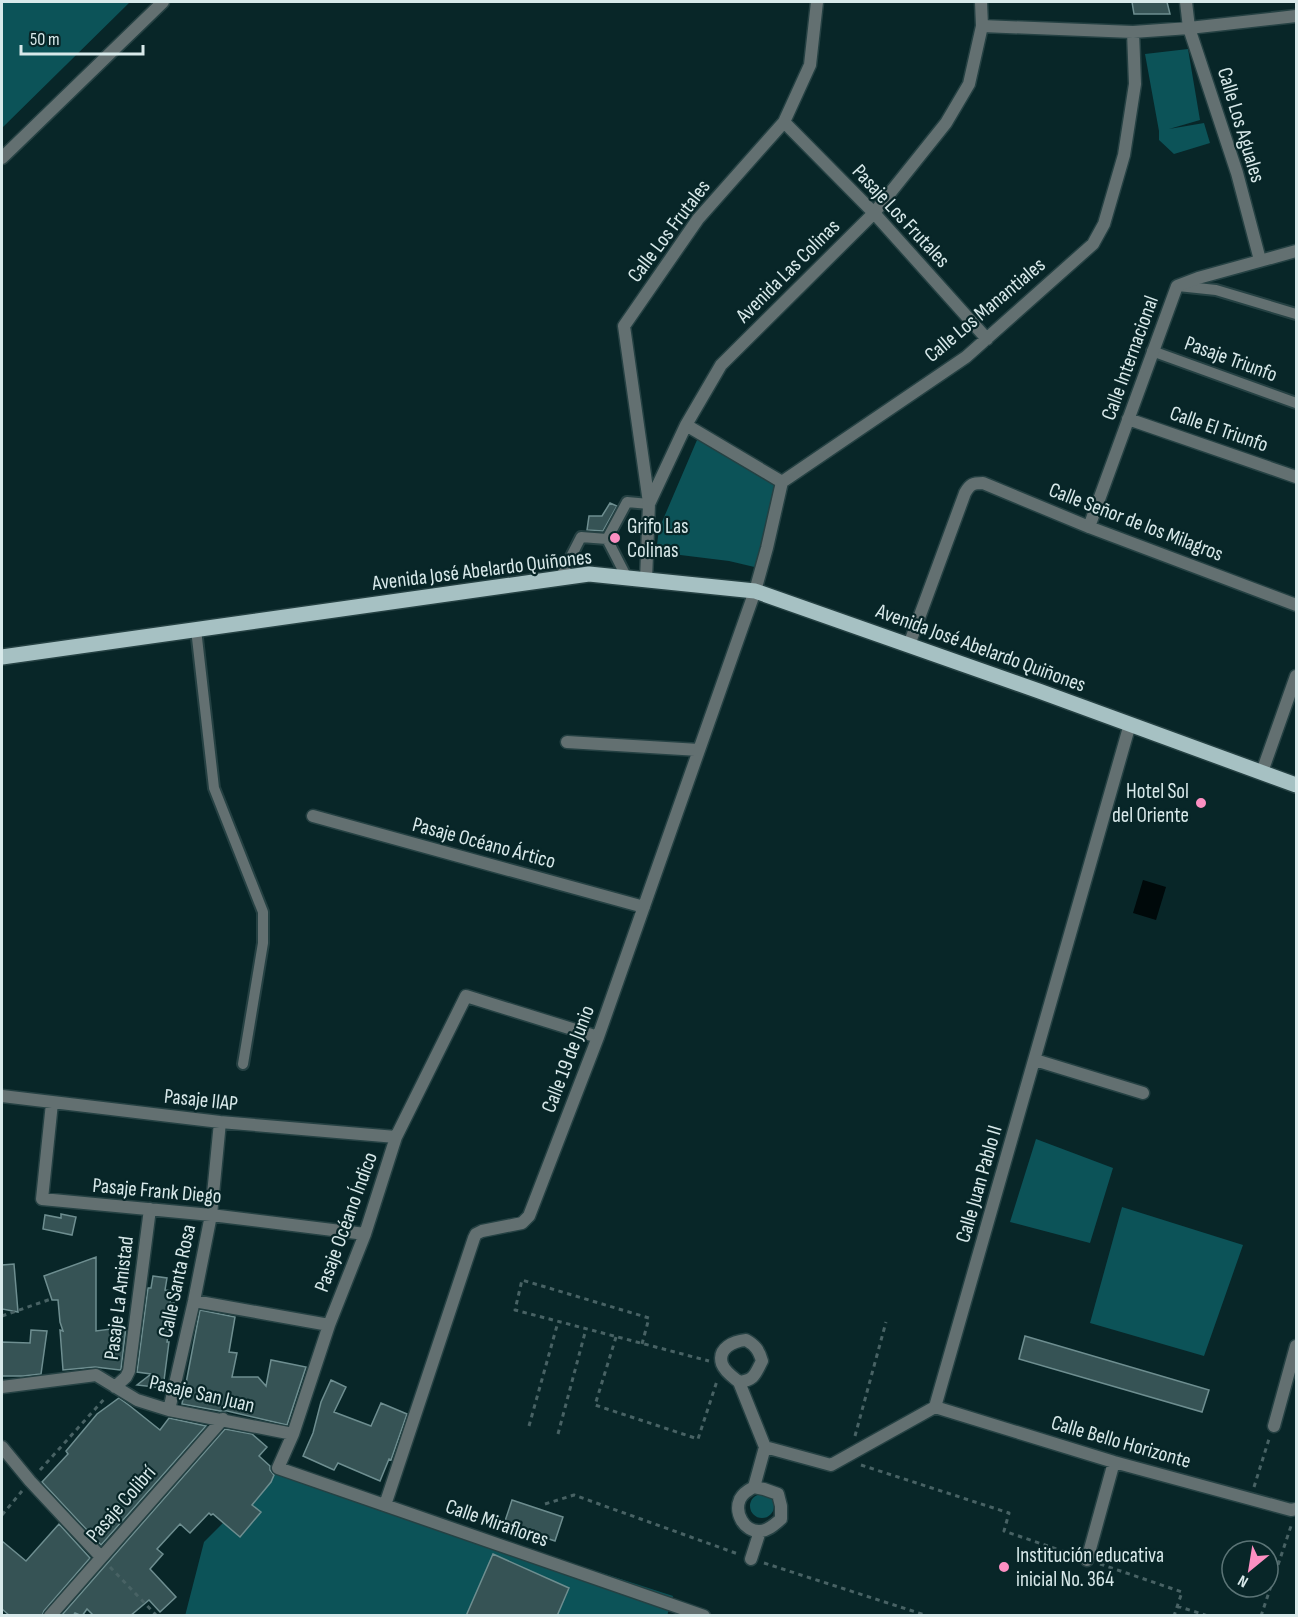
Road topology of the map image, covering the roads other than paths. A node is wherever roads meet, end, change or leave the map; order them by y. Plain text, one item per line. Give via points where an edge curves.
1 (162, 2) edge
2 (817, 2) edge
3 (981, 2) edge
4 (1186, 2) edge
5 (1296, 16) edge
6 (982, 26) junction
7 (1189, 28) junction
8 (1133, 32) junction
9 (784, 122) junction
10 (2, 158) edge
11 (874, 213) junction
12 (1296, 251) edge
13 (1260, 261) junction
14 (1178, 286) junction
15 (1296, 314) edge
16 (987, 339) junction
17 (1152, 351) junction
18 (1296, 403) edge
19 (1128, 418) junction
20 (686, 425) junction
21 (1296, 477) edge
22 (782, 482) junction
23 (649, 504) junction
24 (1089, 527) junction
25 (607, 539) junction
26 (560, 578) junction
27 (627, 578) junction
28 (646, 580) junction
29 (755, 591) junction
30 (1296, 605) edge
31 (196, 629) junction
32 (909, 645) junction
33 (2, 657) edge
34 (1296, 676) edge
35 (1130, 724) junction
36 (567, 742) dead end
37 (699, 750) junction
38 (1262, 772) junction
39 (1296, 786) edge
40 (313, 816) dead end
41 (644, 907) junction
42 (598, 1037) junction
43 (1035, 1060) junction
44 (243, 1064) dead end
45 (1143, 1093) dead end
46 (2, 1096) edge
47 (52, 1103) junction
48 (220, 1122) junction
49 (396, 1137) junction
50 (150, 1209) junction
51 (211, 1215) junction
52 (365, 1234) junction
53 (194, 1300) junction
54 (329, 1325) junction
55 (1296, 1346) edge
56 (739, 1382) junction
57 (2, 1387) edge
58 (115, 1387) junction
59 (935, 1407) junction
60 (169, 1410) junction
61 (222, 1419) junction
62 (1274, 1426) road end
63 (293, 1434) junction
64 (2, 1447) edge
65 (765, 1447) junction
66 (1114, 1462) junction
67 (278, 1468) joint
68 (754, 1487) junction
69 (384, 1505) junction
70 (1295, 1514) edge
71 (760, 1531) junction
72 (101, 1557) junction
73 (751, 1558) road end
74 (1087, 1560) road end
75 (50, 1616) edge
76 (704, 1616) edge

1 - 10 street
2 - 9 street, Calle Los Frutales via 810,65
3 - 6 street, Avenida Las Colinas
4 - 7 street, Calle Los Aguales
5 - 7 street
6 - 8 street
6 - 11 street, Avenida Las Colinas via 969,84 946,123
7 - 8 street
7 - 13 street, Calle Los Aguales via 1237,173
8 - 16 street, Calle Los Manantiales via 1135,84 1124,155 1104,224 1093,244
9 - 11 street, Pasaje Los Frutales
9 - 23 street, Calle Los Frutales via 698,219 624,326
11 - 16 street, Pasaje Los Frutales
11 - 20 street, Avenida Las Colinas via 721,366
12 - 13 street, Calle Internacional
13 - 14 street, Calle Internacional
14 - 15 lane via 1216,290
14 - 17 street, Calle Internacional
16 - 22 street, Calle Los Manantiales
17 - 18 lane, Pasaje Triunfo
17 - 19 street, Calle Internacional
19 - 21 street, Calle El Triunfo
19 - 24 street, Calle Internacional
20 - 22 street
20 - 23 street, Avenida Las Colinas
22 - 29 street
23 - 25 lane via 627,502
23 - 28 street, Avenida Las Colinas
24 - 30 street, Calle Señor de los Milagros
24 - 32 street, Calle Señor de los Milagros via 983,483 969,486
25 - 26 lane via 581,537
25 - 27 lane
26 - 27 main road, Avenida José Abelardo Quiñones via 589,574
26 - 31 main road, Avenida José Abelardo Quiñones
27 - 28 main road, Avenida José Abelardo Quiñones
28 - 29 main road, Avenida José Abelardo Quiñones
29 - 32 main road, Avenida José Abelardo Quiñones
29 - 37 street, Calle 19 de Junio
31 - 33 main road, Avenida José Abelardo Quiñones
31 - 44 lane via 214,788 263,912 263,943
32 - 35 main road, Avenida José Abelardo Quiñones
34 - 38 street
35 - 38 main road, Avenida José Abelardo Quiñones
35 - 43 street, Calle Juan Pablo II
36 - 37 street
37 - 41 street, Calle 19 de Junio
38 - 39 main road, Avenida José Abelardo Quiñones
40 - 41 street, Pasaje Océano Ártico
41 - 42 street, Calle 19 de Junio
42 - 49 street, Pasaje Océano Índico via 466,996
42 - 69 street, Calle 19 de Junio via 529,1216 522,1223 482,1231 474,1238
43 - 45 street
43 - 59 street, Calle Juan Pablo II
46 - 47 street, Pasaje IIAP
47 - 48 street, Pasaje IIAP
47 - 50 street, Pasaje Frank Diego via 42,1199
48 - 49 street, Pasaje IIAP
48 - 51 street, Calle Santa Rosa
49 - 52 street, Pasaje Océano Índico
50 - 51 street, Pasaje Frank Diego
50 - 58 street, Pasaje La Amistad via 129,1371
51 - 52 street, Pasaje Frank Diego
51 - 53 street, Calle Santa Rosa
52 - 54 street, Pasaje Océano Índico
53 - 54 street
53 - 60 street, Calle Santa Rosa
54 - 63 street, Pasaje Océano Índico
55 - 62 street
56 - 56 street via 749,1381 762,1361 755,1345 746,1340 727,1345 722,1356 722,1364
56 - 65 street
57 - 58 street, Pasaje San Juan via 96,1376
58 - 60 street, Pasaje San Juan via 137,1400
59 - 65 street via 831,1465
59 - 66 street, Calle Bello Horizonte
60 - 61 street, Pasaje San Juan
61 - 63 street, Pasaje San Juan
61 - 72 street, Pasaje Colibrí
63 - 67 street, Pasaje Océano Índico
64 - 72 street
65 - 68 street
66 - 70 street, Calle Bello Horizonte
66 - 74 street
67 - 69 street, Calle Miraflores
68 - 71 street via 745,1492 738,1511 741,1521
68 - 71 street via 778,1494 781,1506 781,1519
69 - 76 street, Calle Miraflores
71 - 73 street
72 - 75 street, Pasaje Colibrí

